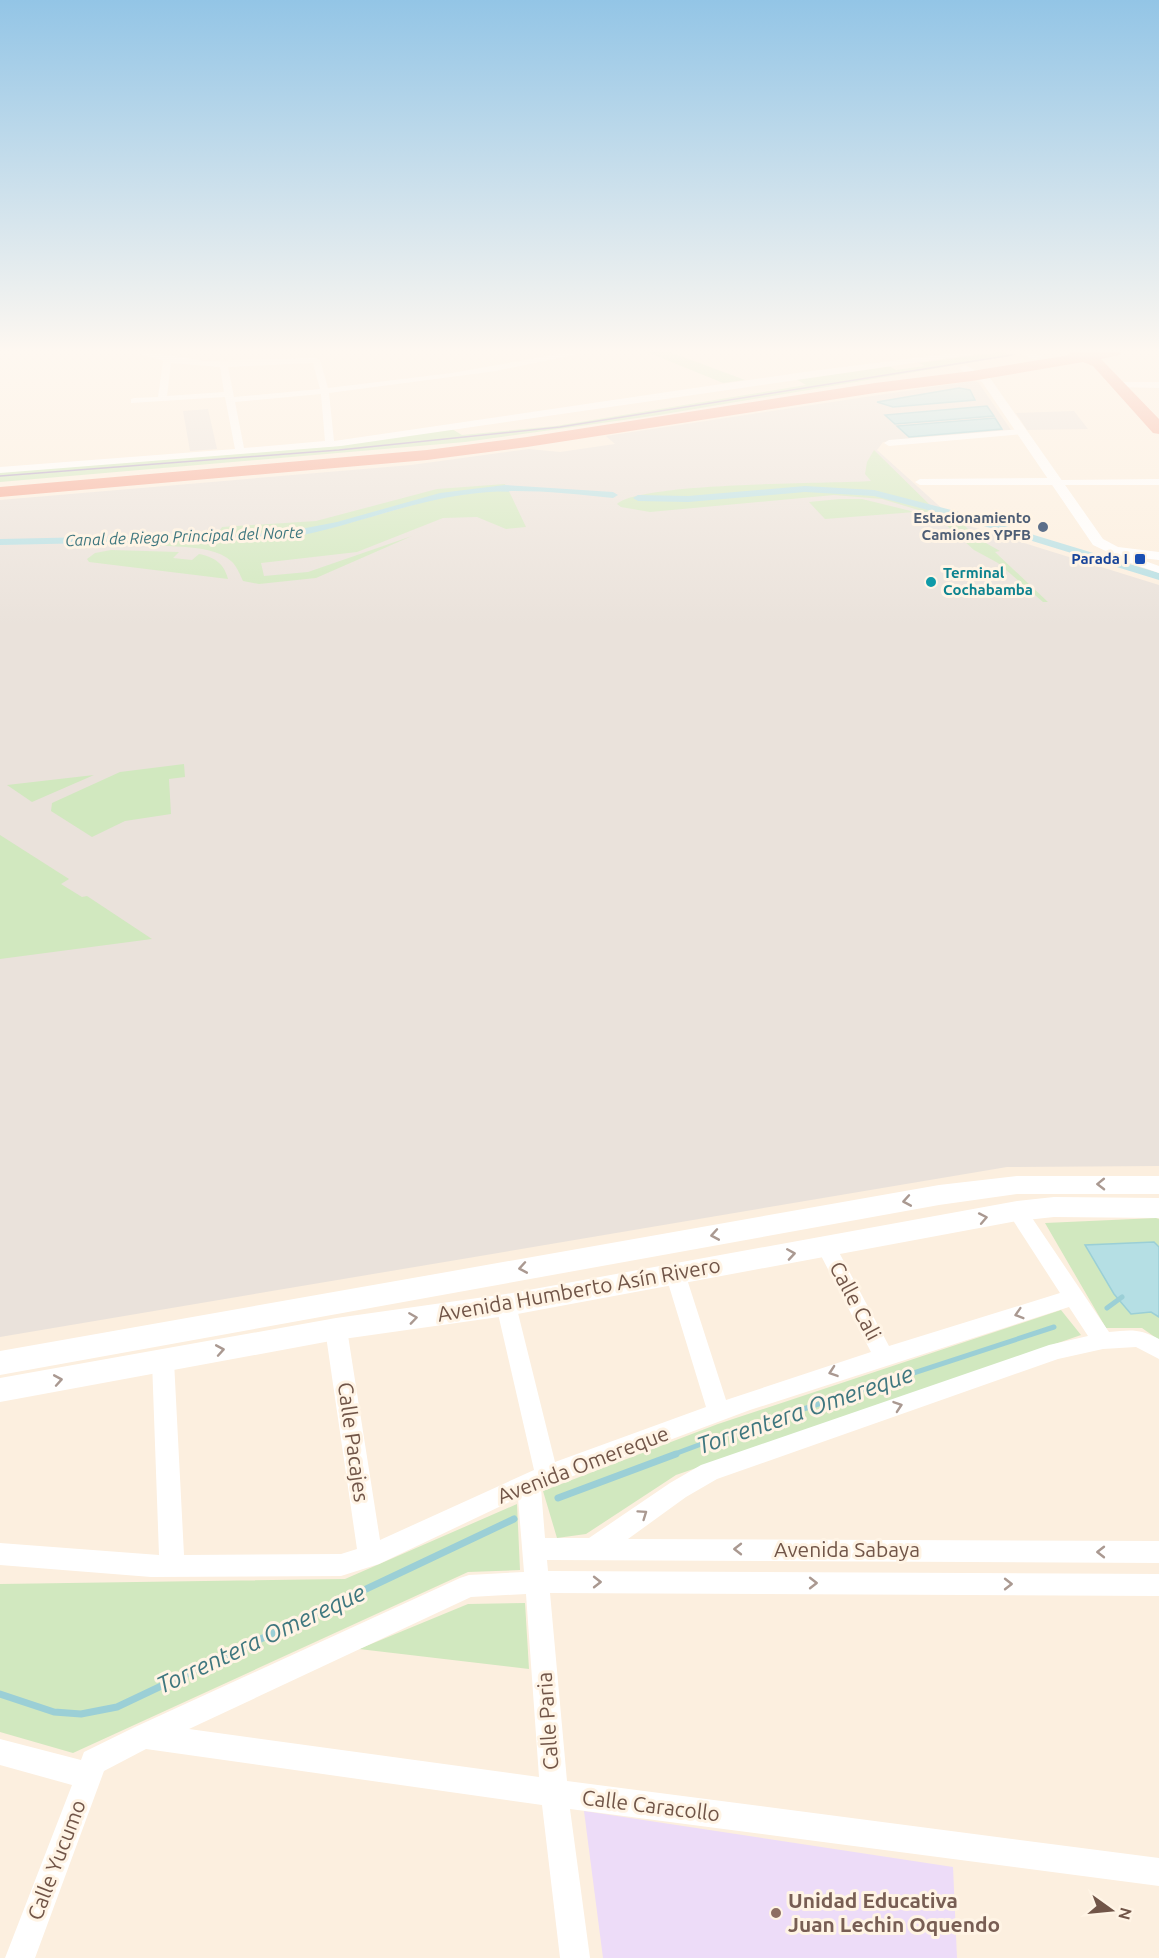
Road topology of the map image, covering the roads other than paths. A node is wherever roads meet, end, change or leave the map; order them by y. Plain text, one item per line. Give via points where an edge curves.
1 (238, 443) edge
2 (334, 443) edge
3 (477, 443) edge
4 (512, 443) edge
5 (1029, 443) edge
6 (330, 444) joint
7 (240, 452) junction
8 (0, 470) edge
9 (920, 482) dead end
10 (1056, 482) junction
11 (1159, 482) edge
12 (0, 485) edge
13 (0, 492) edge
14 (1126, 552) junction
15 (1159, 556) edge
16 (1159, 570) edge
17 (1159, 1185) edge
18 (1159, 1208) edge
19 (1017, 1211) junction
20 (827, 1248) junction
21 (675, 1272) junction
22 (1075, 1297) junction
23 (506, 1305) junction
24 (336, 1329) junction
25 (1103, 1341) junction
26 (1159, 1350) edge
27 (883, 1355) junction
28 (163, 1361) junction
29 (0, 1363) edge
30 (0, 1390) edge
31 (719, 1412) junction
32 (538, 1480) junction
33 (595, 1548) junction
34 (535, 1549) junction
35 (1159, 1552) edge
36 (0, 1554) edge
37 (370, 1556) junction
38 (172, 1565) junction
39 (538, 1582) junction
40 (1159, 1585) edge
41 (144, 1736) junction
42 (0, 1752) edge
43 (91, 1769) junction
44 (554, 1793) junction
45 (1159, 1872) edge
46 (20, 1958) edge
47 (575, 1958) edge

1 - 7 street
2 - 6 street
3 - 12 highway
4 - 13 highway
5 - 10 street
6 - 7 street
7 - 8 street
9 - 10 street
10 - 11 street
10 - 14 street via 1098,542
14 - 15 street
14 - 16 street via 1129,559
17 -> 29 street, Avenida Humberto Asín Rivero via 1017,1185 939,1195
18 - 19 street, Avenida Humberto Asín Rivero
20 -> 19 street, Avenida Humberto Asín Rivero
19 - 22 street
21 -> 20 street, Avenida Humberto Asín Rivero
20 - 27 street, Calle Cali
21 - 23 street, Avenida Humberto Asín Rivero
21 - 31 street
22 - 25 street
22 -> 27 street, Avenida Omereque
24 -> 23 street, Avenida Humberto Asín Rivero
23 - 32 street, Calle Paria
28 -> 24 street, Avenida Humberto Asín Rivero
24 - 37 street, Calle Pacajes
25 - 26 street via 1139,1338
33 -> 25 street via 709,1472 1057,1351
27 -> 31 street, Avenida Omereque
30 -> 28 street, Avenida Humberto Asín Rivero
28 - 38 street
31 - 32 street, Avenida Omereque
32 - 34 street, Calle Paria
32 - 37 street, Avenida Omereque
33 - 34 street, Avenida Sabaya
35 -> 33 street, Avenida Sabaya
34 - 39 street, Calle Paria
36 - 38 street, Avenida Omereque
37 - 38 street, Avenida Omereque via 341,1565
39 -> 40 street, Avenida Sabaya
39 - 41 street via 469,1586
39 - 44 street, Calle Paria
41 - 43 street
41 - 44 street, Calle Caracollo
42 - 43 street
43 - 46 street, Calle Yucumo
44 - 45 street, Calle Caracollo
44 - 47 street, Calle Paria

